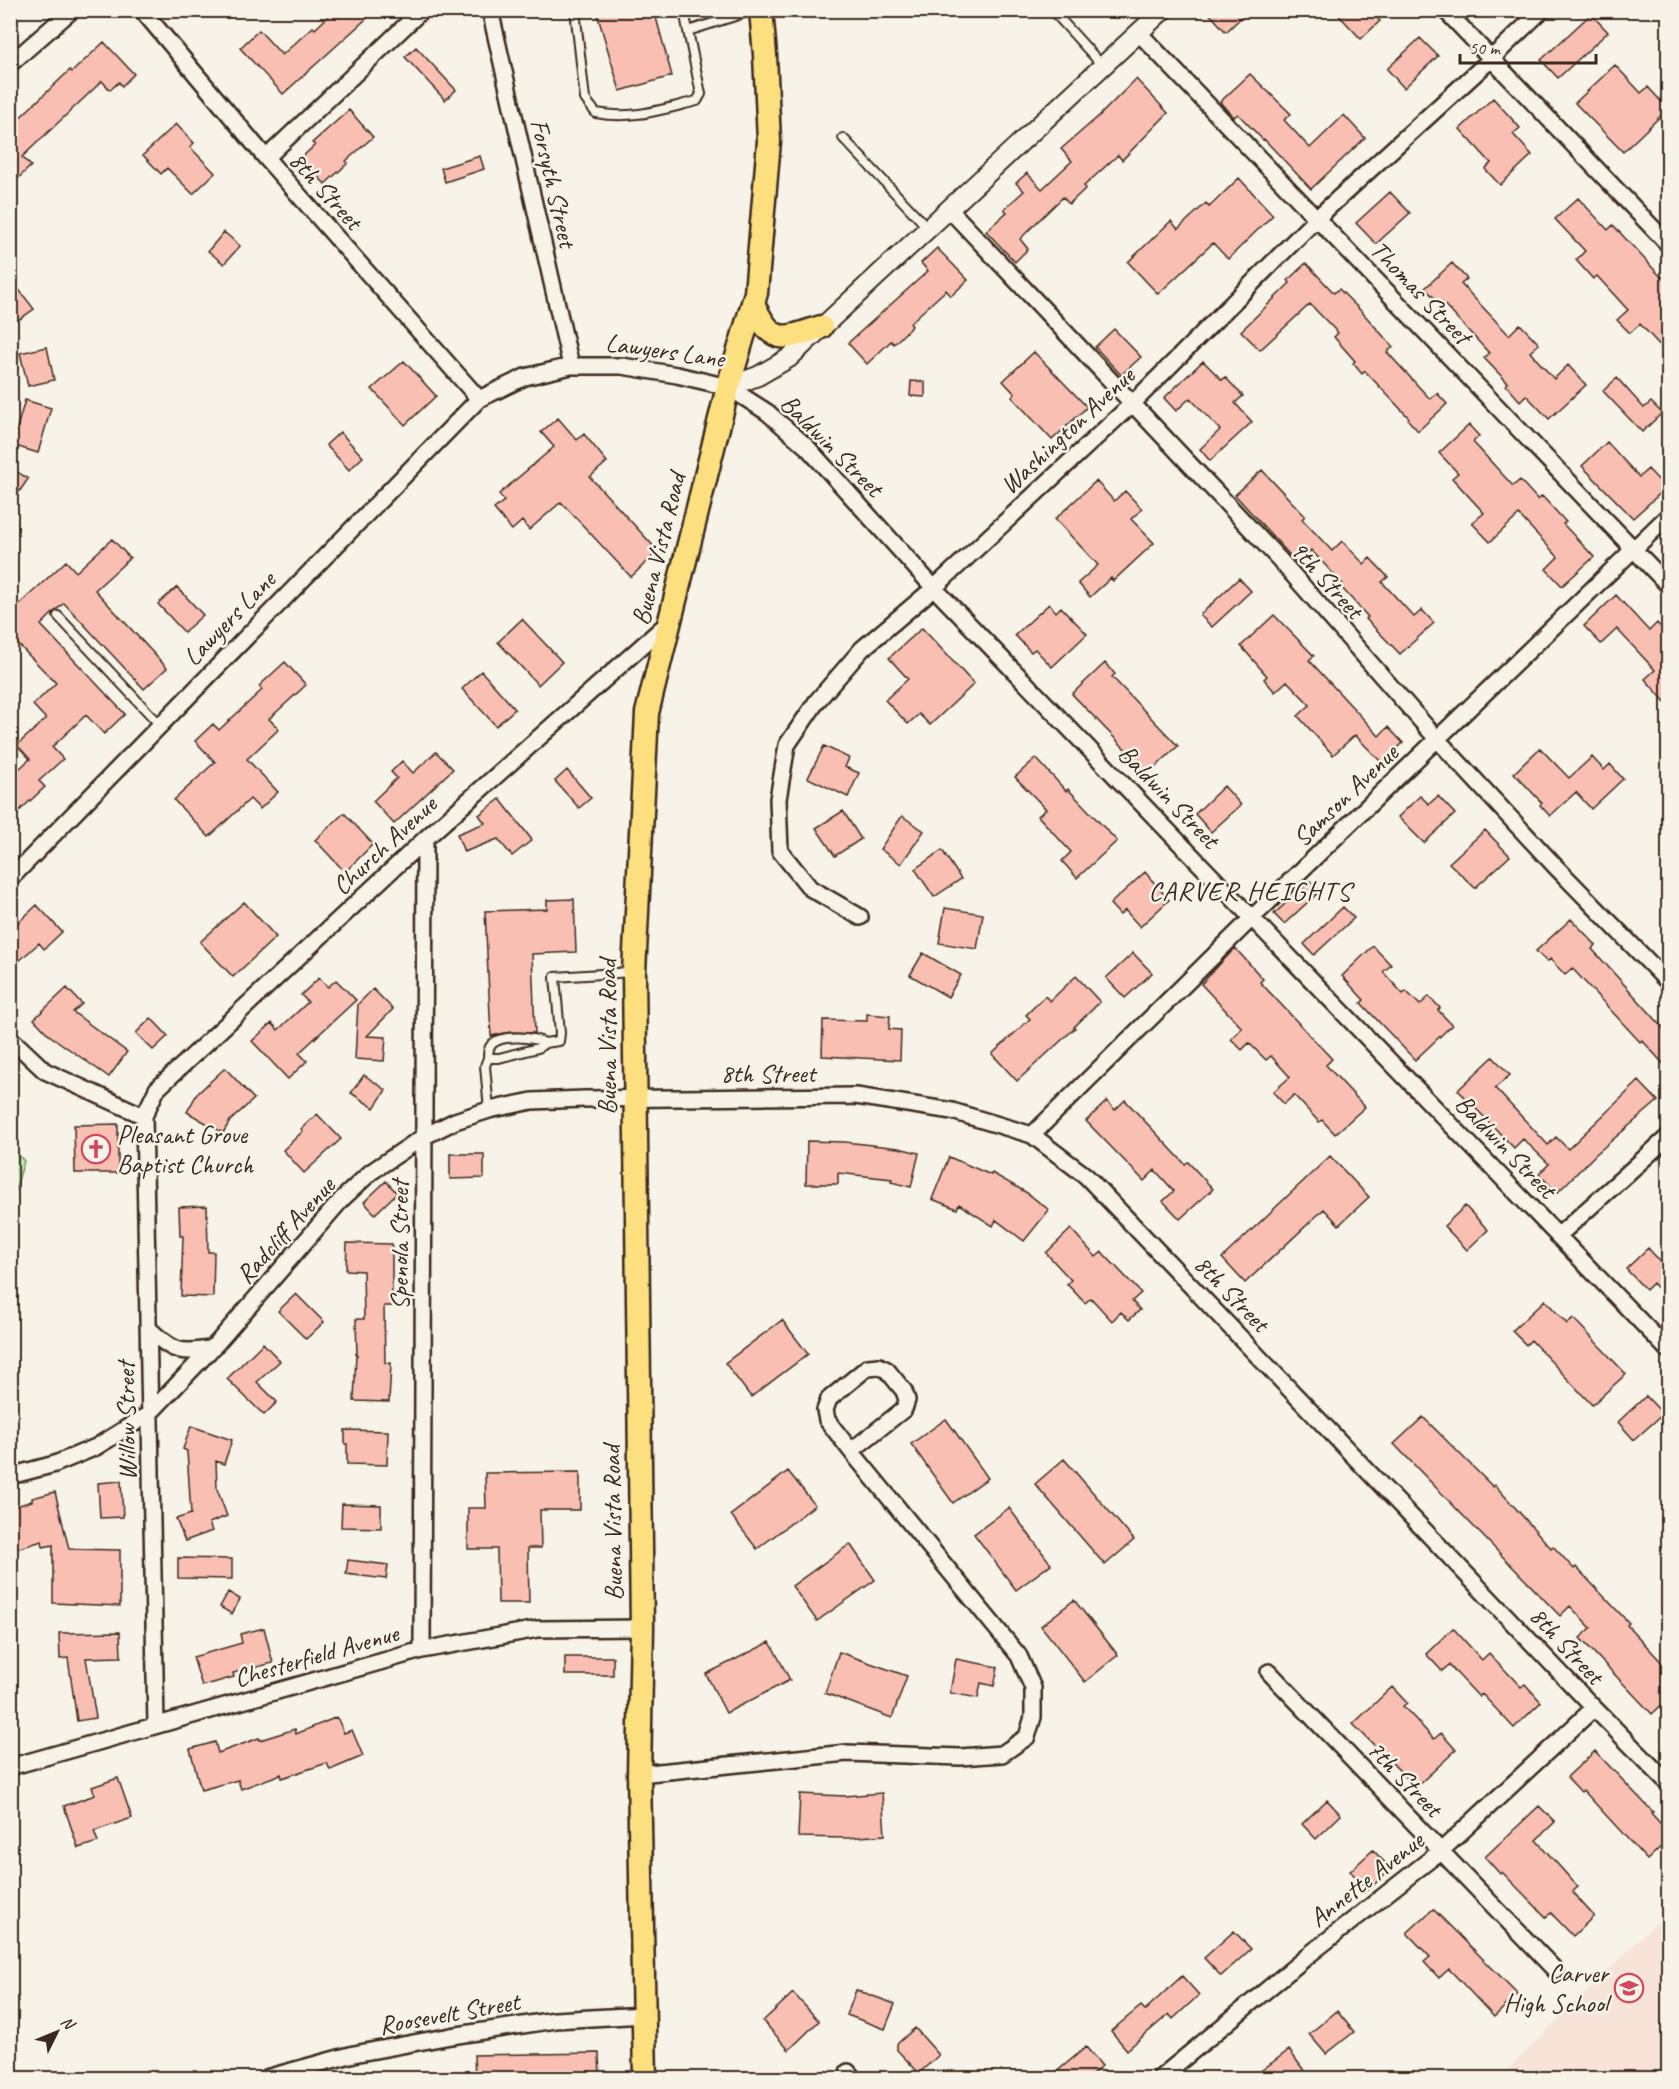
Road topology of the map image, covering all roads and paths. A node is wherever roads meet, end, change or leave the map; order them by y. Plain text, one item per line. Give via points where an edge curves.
1 (72, 10) edge
2 (142, 10) edge
3 (422, 10) edge
4 (490, 10) edge
5 (575, 10) edge
6 (684, 10) edge
7 (754, 10) edge
8 (760, 10) edge
9 (1052, 10) edge
10 (1163, 10) edge
11 (1444, 10) edge
12 (1542, 10) edge
13 (688, 31) junction
14 (1139, 33) junction
15 (1490, 60) junction
16 (10, 64) edge
17 (1103, 67) junction
18 (843, 138) dead end
19 (266, 158) junction
20 (949, 209) junction
21 (1317, 218) junction
22 (928, 228) junction
23 (1668, 244) edge
24 (753, 304) junction
25 (821, 327) junction
26 (571, 366) junction
27 (728, 387) junction
28 (479, 399) junction
29 (1133, 403) junction
30 (1668, 516) edge
31 (1634, 549) junction
32 (1668, 585) edge
33 (934, 588) junction
34 (58, 616) dead end
35 (670, 621) junction
36 (160, 726) junction
37 (1437, 738) junction
38 (425, 839) junction
39 (10, 879) edge
40 (860, 917) dead end
41 (1252, 918) junction
42 (634, 972) junction
43 (1668, 982) edge
44 (10, 1038) edge
45 (545, 1043) junction
46 (488, 1058) junction
47 (635, 1099) junction
48 (489, 1110) junction
49 (144, 1116) junction
50 (1032, 1135) junction
51 (423, 1137) junction
52 (1668, 1137) edge
53 (1559, 1235) junction
54 (148, 1328) junction
55 (213, 1348) junction
56 (1668, 1350) edge
57 (150, 1414) junction
58 (851, 1451) junction
59 (10, 1476) edge
60 (642, 1628) junction
61 (422, 1650) junction
62 (1269, 1672) dead end
63 (1594, 1708) junction
64 (156, 1725) junction
65 (10, 1767) edge
66 (639, 1774) junction
67 (1668, 1783) edge
68 (1442, 1850) junction
69 (1555, 1970) dead end
70 (645, 2015) junction
71 (266, 2079) edge
72 (645, 2079) edge
73 (1160, 2079) edge

1 - 16 street
2 - 19 street, 8th Street
3 - 19 street
4 - 26 street, Forsyth Street
5 - 13 lane via 585,99 596,113 614,117 698,101
6 - 13 lane
7 - 13 lane
8 - 24 main road, Buena Vista Road via 769,141
9 - 17 lane
10 - 14 street, Lawyers Lane
11 - 15 street
12 - 15 street, Washington Avenue
14 - 17 street, Lawyers Lane
14 - 21 street, Thomas Street
15 - 21 street, Washington Avenue
15 - 23 street
17 - 20 street, Lawyers Lane
18 - 22 lane
19 - 28 street, 8th Street
20 - 22 street, Lawyers Lane
20 - 29 street, 9th Street
21 - 29 street, Washington Avenue
21 - 31 street, Thomas Street
22 - 25 street, Lawyers Lane
24 - 25 main road via 771,333 787,338
24 - 27 main road, Buena Vista Road
25 - 27 street, Lawyers Lane via 789,358
26 - 27 street, Lawyers Lane via 622,366
26 - 28 street, Lawyers Lane via 525,377
27 - 33 street, Baldwin Street via 767,412 807,447
27 - 35 main road, Buena Vista Road
28 - 36 street, Lawyers Lane
29 - 33 street, Washington Avenue
29 - 37 street, 9th Street
30 - 31 street, Samson Avenue
31 - 32 street, Thomas Street
31 - 37 street, Samson Avenue
33 - 40 street, Washington Avenue via 862,649 817,701 787,745 778,799 780,852 810,888
33 - 41 street, Baldwin Street
34 - 36 lane
35 - 38 street, Church Avenue
35 - 42 main road, Buena Vista Road via 647,713
36 - 39 street, Lawyers Lane
37 - 41 street, Samson Avenue
37 - 43 street, 9th Street
38 - 49 street, Church Avenue via 157,1089
38 - 51 street, Spenola Street
41 - 50 street, Samson Avenue
41 - 53 street, Baldwin Street
42 - 45 lane via 555,977 559,1041
42 - 47 main road, Buena Vista Road
44 - 49 street via 45,1071
45 - 46 lane via 538,1048
45 - 46 lane via 535,1038 502,1038 489,1047
46 - 48 lane
47 - 48 street, Radcliff Avenue via 532,1101
47 - 50 street, 8th Street via 856,1096 952,1111
47 - 60 main road, Buena Vista Road
48 - 51 street, Radcliff Avenue
49 - 54 street, Willow Street
50 - 63 street, 8th Street via 1086,1176
51 - 55 street, Radcliff Avenue via 371,1172 342,1200
51 - 61 street, Spenola Street
52 - 53 street
53 - 56 street, Baldwin Street
54 - 55 street via 179,1351
54 - 57 street, Willow Street
55 - 57 street, Radcliff Avenue
57 - 59 street, Radcliff Avenue via 96,1447 55,1464
57 - 64 street, Willow Street
58 - 58 street via 827,1420 825,1410 829,1399 868,1367 879,1366 904,1391 904,1409
58 - 66 street via 1019,1656 1033,1688 1033,1717 1027,1737 1002,1754 960,1757 847,1753
60 - 61 street, Chesterfield Avenue via 538,1629
60 - 66 main road, Buena Vista Road
61 - 64 street, Chesterfield Avenue
62 - 68 street, 7th Street
63 - 67 street, 8th Street
63 - 68 street, Annette Avenue
64 - 65 street, Chesterfield Avenue
66 - 70 main road, Buena Vista Road
68 - 69 street, 7th Street
68 - 73 street, Annette Avenue
70 - 71 street, Roosevelt Street via 555,2020 451,2036 354,2054
70 - 72 main road, Buena Vista Road

